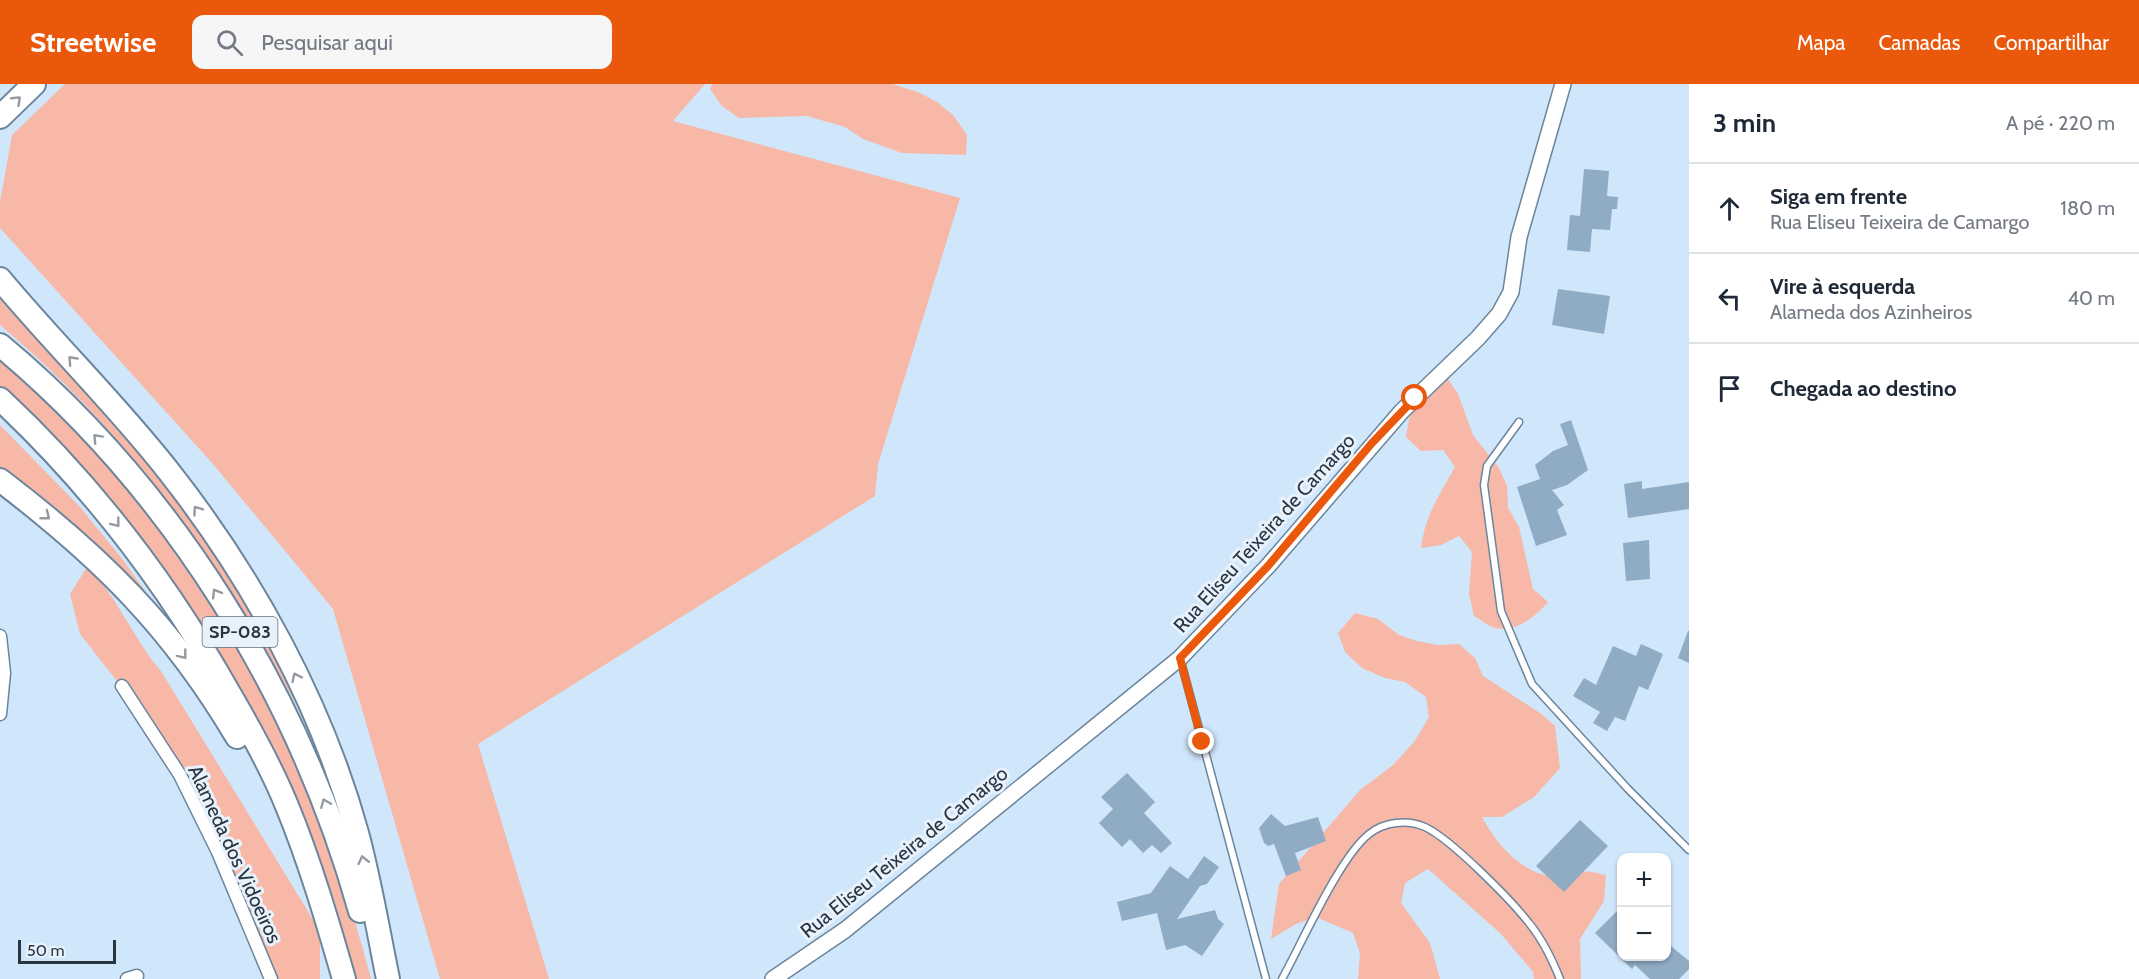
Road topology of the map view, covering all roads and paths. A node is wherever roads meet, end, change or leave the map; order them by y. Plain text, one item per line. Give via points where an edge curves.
1 (34, 84) edge
2 (1563, 84) edge
3 (0, 117) edge
4 (0, 279) edge
5 (0, 345) edge
6 (0, 399) edge
7 (1519, 422) dead end
8 (0, 480) edge
9 (0, 636) edge
10 (1180, 658) junction
11 (122, 686) dead end
12 (0, 714) edge
13 (1689, 850) edge
14 (336, 951) junction
15 (271, 979) edge
16 (344, 979) edge
17 (378, 979) edge
18 (388, 979) edge
19 (773, 979) edge
20 (1266, 979) edge
21 (1282, 979) edge
22 (1560, 979) edge

3 -> 1 highway
2 - 10 street, Rua Eliseu Teixeira de Camargo via 1519,237 1511,292 1492,322 1448,374 1394,419 1268,566
18 -> 4 highway via 357,833 344,793 311,709 251,590 140,435
17 -> 5 highway, SP-083 via 345,858 326,806 290,722 242,637 199,566 115,457
6 -> 14 highway, SP-083 via 104,507 167,592 214,666 286,804
7 - 13 lane via 1487,466 1484,485 1501,611 1519,659 1532,684
8 -> 14 highway via 120,581 188,662 228,721 265,787
9 - 12 street via 4,673
10 - 19 street, Rua Eliseu Teixeira de Camargo via 844,930
10 - 20 lane
11 - 15 street, Alameda dos Vidoeiros via 180,775 218,852
14 - 16 highway, SP-083
21 - 22 lane via 1350,855 1370,833 1391,823 1409,823 1426,828 1501,893 1530,923 1549,952

